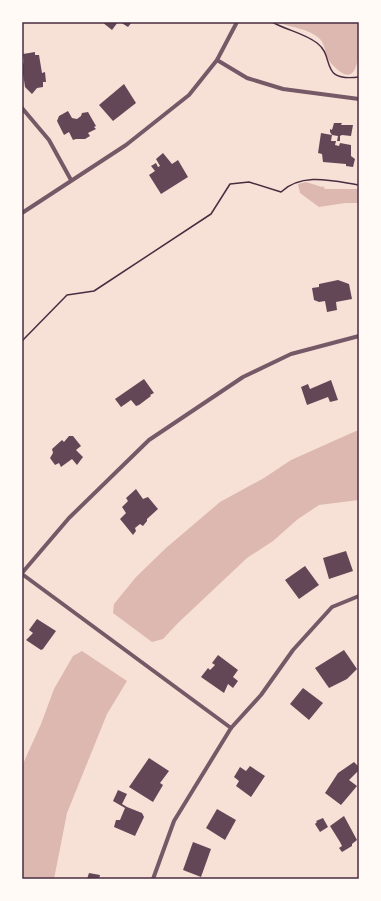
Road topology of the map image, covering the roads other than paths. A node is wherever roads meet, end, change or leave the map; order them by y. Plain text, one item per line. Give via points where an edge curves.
1 (237, 22) edge
2 (217, 60) junction
3 (359, 99) edge
4 (22, 108) edge
5 (71, 180) junction
6 (22, 213) edge
7 (359, 336) edge
8 (22, 574) edge
9 (359, 596) edge
10 (231, 728) junction
11 (153, 879) edge

1 - 2 street
2 - 3 street via 247,78 283,90
2 - 5 street via 189,95 158,121
4 - 5 street via 49,140
5 - 6 street
7 - 8 street via 291,354 243,377 149,440 69,518
8 - 10 street
9 - 10 street via 332,607
10 - 11 street via 174,821

